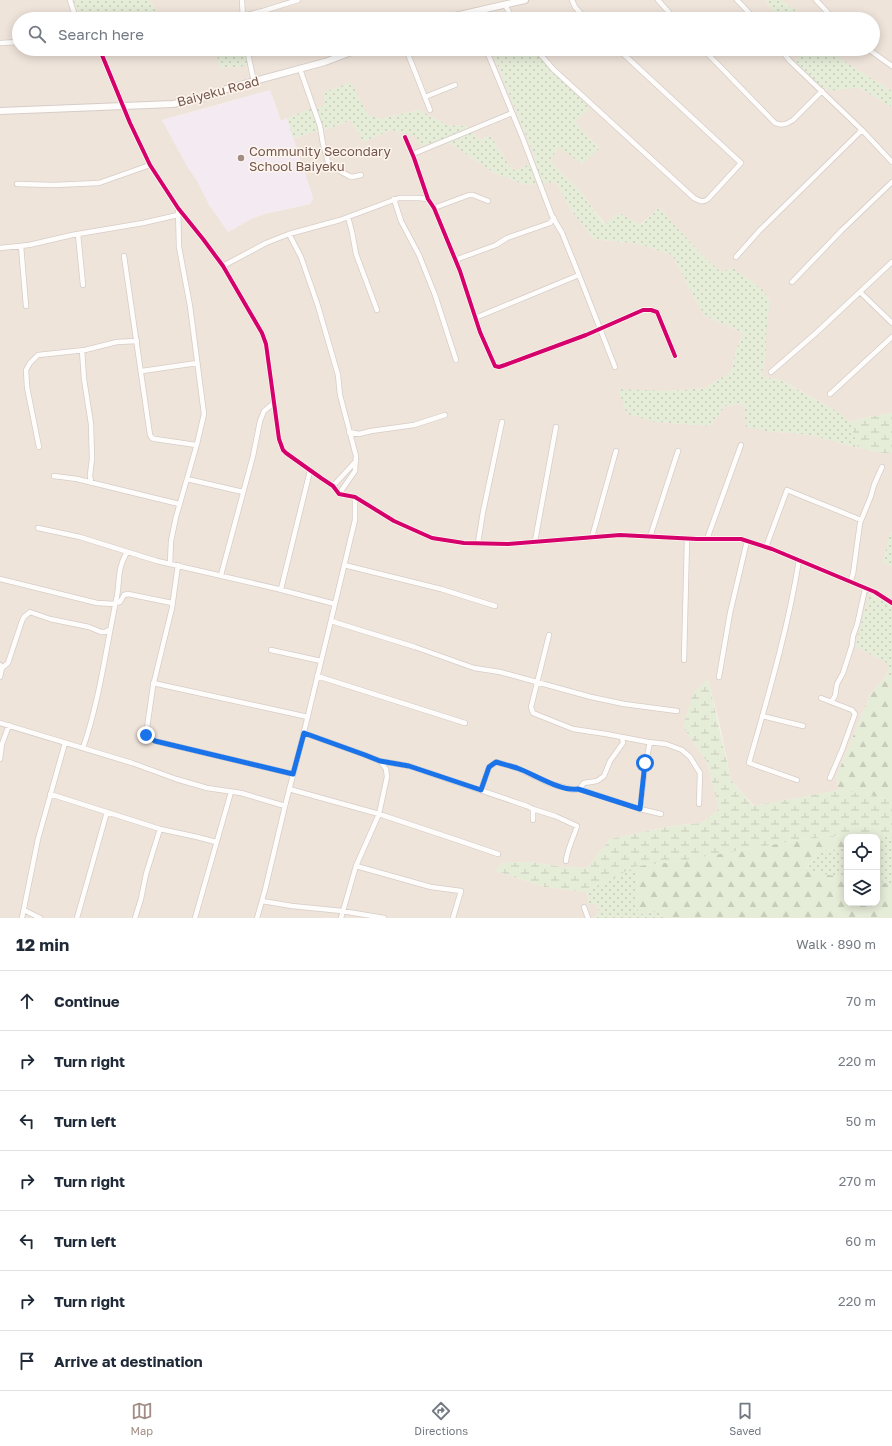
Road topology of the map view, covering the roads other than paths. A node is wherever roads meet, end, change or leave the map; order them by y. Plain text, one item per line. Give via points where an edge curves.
1 (70, 0) edge
2 (242, 0) edge
3 (298, 0) edge
4 (524, 0) edge
5 (572, 0) edge
6 (658, 0) edge
7 (737, 0) edge
8 (816, 0) edge
9 (505, 5) junction
10 (74, 12) edge
11 (243, 12) edge
12 (259, 12) edge
13 (485, 12) edge
14 (509, 12) edge
15 (580, 12) edge
16 (669, 12) edge
17 (748, 12) edge
18 (827, 12) edge
19 (12, 42) edge
20 (0, 43) edge
21 (102, 56) edge
22 (248, 56) edge
23 (341, 56) edge
24 (409, 56) edge
25 (489, 56) edge
26 (542, 56) edge
27 (626, 56) edge
28 (710, 56) edge
29 (786, 56) edge
30 (878, 56) edge
31 (892, 66) edge
32 (300, 69) junction
33 (254, 82) junction
34 (455, 85) dead end
35 (822, 91) junction
36 (425, 97) junction
37 (124, 106) junction
38 (430, 110) dead end
39 (0, 111) edge
40 (512, 114) junction
41 (862, 130) junction
42 (405, 137) dead end
43 (413, 154) junction
44 (892, 162) edge
45 (150, 165) junction
46 (361, 174) dead end
47 (892, 182) edge
48 (17, 184) dead end
49 (394, 199) junction
50 (428, 199) junction
51 (488, 201) dead end
52 (178, 208) junction
53 (434, 208) junction
54 (178, 216) junction
55 (348, 217) junction
56 (554, 218) junction
57 (187, 219) junction
58 (550, 223) junction
59 (178, 225) junction
60 (557, 225) junction
61 (78, 234) junction
62 (290, 234) junction
63 (20, 246) junction
64 (0, 248) edge
65 (124, 256) dead end
66 (736, 258) dead end
67 (455, 260) junction
68 (892, 262) edge
69 (223, 266) junction
70 (579, 275) junction
71 (792, 282) dead end
72 (83, 285) dead end
73 (860, 292) junction
74 (26, 306) dead end
75 (377, 310) dead end
76 (476, 318) junction
77 (892, 323) edge
78 (599, 326) junction
79 (892, 337) edge
80 (137, 341) junction
81 (82, 350) junction
82 (675, 356) dead end
83 (456, 360) dead end
84 (197, 363) junction
85 (615, 368) dead end
86 (142, 371) junction
87 (771, 372) dead end
88 (830, 394) dead end
89 (274, 403) junction
90 (444, 415) dead end
91 (502, 422) dead end
92 (556, 427) dead end
93 (349, 432) junction
94 (359, 434) junction
95 (352, 442) junction
96 (196, 445) junction
97 (741, 445) dead end
98 (39, 446) dead end
99 (616, 451) dead end
100 (678, 451) dead end
101 (356, 460) junction
102 (882, 467) dead end
103 (310, 471) junction
104 (90, 475) junction
105 (54, 476) dead end
106 (186, 479) junction
107 (83, 481) junction
108 (91, 483) junction
109 (333, 486) junction
110 (243, 492) junction
111 (339, 494) junction
112 (355, 497) junction
113 (179, 504) junction
114 (861, 520) junction
115 (38, 528) dead end
116 (592, 537) junction
117 (650, 537) junction
118 (687, 539) junction
119 (707, 539) junction
120 (535, 541) junction
121 (747, 541) junction
122 (478, 543) junction
123 (766, 547) junction
124 (127, 552) junction
125 (799, 560) junction
126 (170, 564) junction
127 (178, 565) junction
128 (344, 565) junction
129 (221, 575) junction
130 (0, 579) edge
131 (850, 582) junction
132 (281, 589) junction
133 (865, 589) junction
134 (172, 603) junction
135 (892, 603) edge
136 (115, 604) junction
137 (335, 604) junction
138 (495, 606) dead end
139 (331, 621) junction
140 (109, 630) junction
141 (549, 635) dead end
142 (271, 650) dead end
143 (684, 660) dead end
144 (321, 661) junction
145 (1, 667) edge
146 (317, 676) junction
147 (0, 677) edge
148 (719, 677) dead end
149 (154, 682) junction
150 (538, 682) junction
151 (821, 698) dead end
152 (831, 702) junction
153 (678, 711) dead end
154 (762, 716) junction
155 (308, 718) junction
156 (0, 723) edge
157 (466, 723) dead end
158 (8, 725) junction
159 (802, 726) dead end
160 (304, 733) junction
161 (622, 737) junction
162 (650, 742) junction
163 (65, 743) junction
164 (83, 748) junction
165 (0, 760) edge
166 (380, 761) junction
167 (293, 774) junction
168 (830, 778) dead end
169 (797, 780) dead end
170 (289, 789) junction
171 (578, 789) junction
172 (481, 790) junction
173 (231, 792) junction
174 (50, 794) junction
175 (699, 804) dead end
176 (285, 806) junction
177 (533, 809) junction
178 (640, 809) junction
179 (107, 812) junction
180 (379, 814) junction
181 (661, 814) dead end
182 (533, 820) dead end
183 (160, 829) junction
184 (216, 842) junction
185 (498, 854) dead end
186 (566, 860) dead end
187 (356, 866) junction
188 (262, 901) junction
189 (584, 907) dead end
190 (24, 910) junction
191 (342, 911) junction
192 (22, 918) edge
193 (40, 918) edge
194 (77, 918) edge
195 (135, 918) edge
196 (195, 918) edge
197 (257, 918) edge
198 (341, 918) edge
199 (384, 918) edge
200 (453, 918) edge
201 (588, 918) edge

1 - 10 street
2 - 11 street
3 - 12 street
4 - 9 main road
5 - 15 street
6 - 16 street
7 - 17 street
8 - 18 street
9 - 13 main road
9 - 14 street
19 - 20 street
21 - 37 street
22 - 33 street
23 - 32 main road, Baiyeku Road
24 - 36 street
25 - 40 street
26 - 27 street via 689,193 704,202 741,163
28 - 35 street via 778,124 788,124
29 - 35 street
30 - 31 street
32 - 33 main road, Baiyeku Road
32 - 46 street via 320,126 329,165 352,177
33 - 37 main road, Baiyeku Road via 173,104
34 - 36 street
35 - 41 street
36 - 38 street
37 - 39 main road, Baiyeku Road
37 - 45 street
40 - 43 street
40 - 56 street
41 - 44 street
41 - 66 street via 760,230
42 - 43 street
43 - 50 street
45 - 48 street via 98,183
45 - 52 street
47 - 71 street
49 - 50 street
49 - 55 street
49 - 83 street via 401,221 420,255
50 - 53 street
51 - 53 street via 469,195
52 - 54 street
52 - 57 street
53 - 67 street
54 - 59 street
54 - 61 street
55 - 62 street
55 - 75 street via 356,254
56 - 58 street
56 - 60 street
57 - 59 street
57 - 69 street
58 - 60 street
58 - 67 street
59 - 84 street
60 - 70 street
61 - 63 street
61 - 72 street
62 - 69 street
62 - 93 street via 318,306 338,375
63 - 64 street
63 - 74 street
65 - 80 street
67 - 76 street
68 - 73 street
69 - 89 street via 262,333
70 - 76 street
70 - 78 street
73 - 77 street
73 - 87 street
76 - 78 street via 493,363 499,367
78 - 82 street via 643,310 654,310
78 - 85 street
79 - 88 street
80 - 81 street via 117,342
80 - 86 street
81 - 98 street via 38,355 27,366 27,387
81 - 104 street via 91,424
84 - 86 street
84 - 96 street via 204,414
86 - 96 street via 152,438
89 - 103 street via 283,450
89 - 110 street via 264,411 260,421
90 - 94 street via 414,425
91 - 122 street
92 - 120 street
93 - 94 street
93 - 95 street
94 - 95 street
95 - 101 street
96 - 106 street
97 - 119 street
99 - 116 street
100 - 117 street
101 - 109 street
101 - 111 street via 355,471
102 - 114 street
103 - 109 street
103 - 132 street
104 - 107 street
104 - 108 street
105 - 107 street
106 - 110 street
106 - 113 street
107 - 108 street
108 - 113 street
109 - 111 street
110 - 129 street
111 - 112 street
112 - 122 street via 394,521 432,538
112 - 128 street via 355,520
113 - 126 street
114 - 123 street via 787,490
114 - 131 street
115 - 124 street via 80,537
116 - 117 street
116 - 120 street
117 - 118 street
118 - 119 street
118 - 143 street
119 - 121 street
120 - 122 street via 508,544
121 - 123 street
121 - 148 street
123 - 125 street
124 - 126 street
124 - 136 street via 121,562
125 - 131 street
125 - 154 street via 793,595
126 - 127 street
127 - 129 street
127 - 134 street
128 - 137 street
128 - 138 street via 441,589
129 - 132 street
130 - 136 street via 97,603
131 - 133 street
132 - 137 street
133 - 135 street
133 - 152 street via 852,645
134 - 136 street via 128,594
134 - 149 street
136 - 140 street
137 - 139 street
139 - 144 street
139 - 150 street via 474,668
140 - 145 street via 101,632 30,612 22,621 8,663
140 - 164 street via 99,689
141 - 150 street
142 - 144 street
144 - 146 street
145 - 147 street
146 - 155 street
146 - 157 street
149 - 155 street
149 - 167 street via 146,730 148,737 155,741
150 - 153 street via 610,701
150 - 161 street via 532,713 573,729
151 - 152 street
152 - 168 street via 852,710 855,714
154 - 159 street
154 - 169 street via 749,763
155 - 160 street
156 - 158 street
158 - 163 street
158 - 165 street
160 - 166 street
160 - 167 street
161 - 162 street
161 - 171 street via 623,743 610,761 604,776 597,781 584,783
162 - 175 street via 675,747 690,758 700,773
162 - 178 street via 644,767
163 - 164 street
163 - 174 street
164 - 173 street via 176,779
166 - 172 street via 409,766
166 - 180 street via 386,769 387,776
167 - 170 street
170 - 176 street
170 - 180 street
171 - 172 street via 551,784 517,768 496,762 489,767
171 - 178 street
172 - 177 street
173 - 176 street
173 - 184 street
174 - 179 street
174 - 190 street
176 - 188 street
177 - 182 street
177 - 186 street via 577,826
178 - 181 street
179 - 183 street
179 - 194 street
180 - 185 street
180 - 187 street
183 - 184 street
183 - 195 street
184 - 196 street
187 - 191 street
187 - 200 street via 431,887 461,891
188 - 191 street
188 - 197 street
189 - 201 street
190 - 192 street
190 - 193 street
191 - 198 street
191 - 199 street

